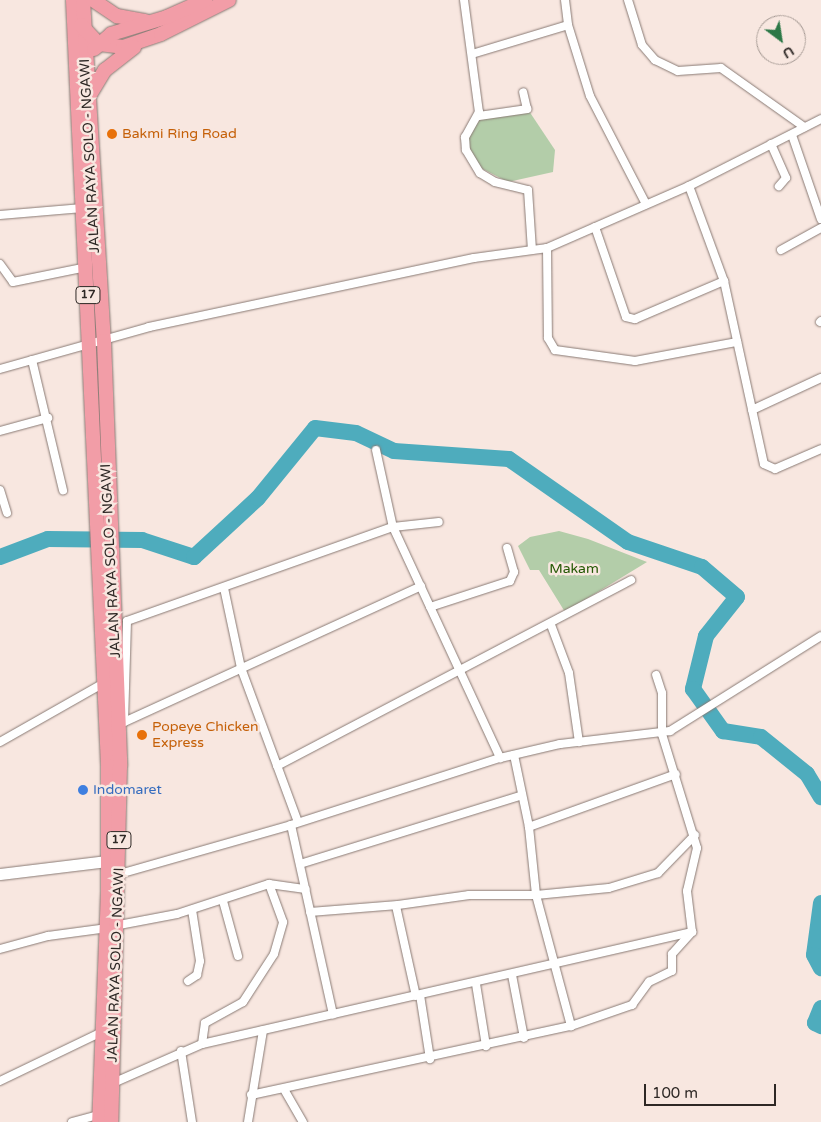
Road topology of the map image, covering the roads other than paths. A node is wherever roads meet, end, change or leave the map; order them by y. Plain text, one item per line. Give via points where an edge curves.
1 (83, 0) edge
2 (93, 0) edge
3 (205, 0) edge
4 (228, 0) edge
5 (464, 0) edge
6 (565, 0) edge
7 (628, 0) edge
8 (72, 7) edge
9 (153, 22) junction
10 (568, 25) junction
11 (83, 28) junction
12 (148, 40) junction
13 (99, 44) junction
14 (472, 54) junction
15 (84, 60) junction
16 (74, 75) junction
17 (523, 92) dead end
18 (88, 98) junction
19 (479, 116) junction
20 (821, 119) edge
21 (804, 127) junction
22 (792, 135) junction
23 (771, 144) junction
24 (689, 186) junction
25 (779, 186) dead end
26 (646, 204) junction
27 (83, 208) junction
28 (0, 215) edge
29 (821, 219) edge
30 (595, 227) junction
31 (821, 228) edge
32 (547, 248) junction
33 (532, 250) junction
34 (781, 250) dead end
35 (0, 264) edge
36 (87, 267) junction
37 (724, 281) junction
38 (97, 342) junction
39 (738, 342) junction
40 (32, 360) junction
41 (0, 369) edge
42 (821, 378) edge
43 (752, 410) junction
44 (48, 418) junction
45 (0, 431) edge
46 (821, 449) edge
47 (376, 450) dead end
48 (0, 490) edge
49 (63, 490) dead end
50 (7, 513) dead end
51 (439, 522) dead end
52 (393, 527) junction
53 (506, 548) dead end
54 (631, 580) dead end
55 (421, 586) junction
56 (224, 588) junction
57 (430, 607) junction
58 (551, 625) junction
59 (821, 636) edge
60 (241, 668) junction
61 (460, 671) junction
62 (656, 675) dead end
63 (104, 683) junction
64 (121, 723) junction
65 (662, 734) junction
66 (0, 742) edge
67 (579, 742) junction
68 (514, 755) junction
69 (500, 758) junction
70 (277, 766) junction
71 (676, 774) junction
72 (520, 796) junction
73 (295, 824) junction
74 (529, 827) junction
75 (695, 835) junction
76 (114, 860) junction
77 (300, 864) junction
78 (0, 874) edge
79 (114, 876) junction
80 (269, 884) junction
81 (306, 889) junction
82 (536, 895) junction
83 (223, 901) junction
84 (396, 906) junction
85 (192, 910) junction
86 (310, 912) junction
87 (113, 926) junction
88 (692, 932) junction
89 (0, 949) edge
90 (238, 956) dead end
91 (553, 966) junction
92 (512, 975) junction
93 (188, 981) dead end
94 (476, 984) junction
95 (418, 996) junction
96 (333, 1014) junction
97 (571, 1026) junction
98 (263, 1030) junction
99 (102, 1032) junction
100 (524, 1038) junction
101 (202, 1044) junction
102 (486, 1046) junction
103 (181, 1051) junction
104 (430, 1059) junction
105 (0, 1081) edge
106 (113, 1083) junction
107 (285, 1091) junction
108 (251, 1095) junction
109 (103, 1120) edge
110 (72, 1122) edge
111 (192, 1122) edge
112 (248, 1122) edge
113 (304, 1122) edge

1 - 11 highway, JALAN RAYA SOLO - NGAWI / 17
2 - 9 highway via 117,16
3 - 9 highway
4 - 12 highway
5 - 14 street
6 - 10 street
7 - 21 street via 637,35 655,60 678,72 721,68
8 - 11 highway, 17
8 - 16 highway, JALAN RAYA SOLO - NGAWI / 17
9 - 13 highway via 112,34
10 - 14 street
10 - 26 street via 590,96
11 - 13 highway, 17
11 - 15 highway, JALAN RAYA SOLO - NGAWI / 17
12 - 13 highway via 116,48
12 - 18 highway via 105,70
13 - 15 highway
14 - 19 street
15 - 16 highway
15 - 18 highway, JALAN RAYA SOLO - NGAWI / 17
16 - 27 highway, JALAN RAYA SOLO - NGAWI / 17
17 - 19 street via 527,108
18 - 38 highway, JALAN RAYA SOLO - NGAWI / 17
19 - 33 street via 465,137 469,158 487,178 528,190
20 - 21 street
21 - 22 street
22 - 23 street
22 - 29 street
23 - 24 street
23 - 25 street via 786,178
24 - 26 street
24 - 37 street
26 - 30 street
27 - 28 street
27 - 36 highway, JALAN RAYA SOLO - NGAWI / 17
30 - 32 street
30 - 37 street via 626,317 634,319
31 - 34 street
32 - 33 street
32 - 39 street via 548,338 554,350 635,361
33 - 38 street via 436,266 149,327
35 - 36 street via 13,282
36 - 38 highway, JALAN RAYA SOLO - NGAWI / 17
37 - 39 street
38 - 40 street
38 - 63 highway, JALAN RAYA SOLO - NGAWI / 17 via 96,515
38 - 64 highway, JALAN RAYA SOLO - NGAWI / 17 via 111,516
39 - 43 street
40 - 41 street
40 - 44 street
42 - 43 street
43 - 46 street via 766,468 775,469
44 - 45 street
44 - 49 street
47 - 52 street
48 - 50 street
51 - 52 street
52 - 55 street
52 - 56 street
53 - 57 street via 514,572 510,581
54 - 58 street
55 - 57 street
55 - 60 street
56 - 60 street
56 - 64 street via 126,622
57 - 61 street
58 - 61 street
58 - 67 street via 569,672
59 - 65 street via 714,705
60 - 64 street
60 - 70 street
61 - 69 street
61 - 70 street
62 - 65 street via 662,693
63 - 66 street
63 - 76 highway, JALAN RAYA SOLO - NGAWI / 17
64 - 76 highway, JALAN RAYA SOLO - NGAWI / 17
65 - 67 street
65 - 71 street
67 - 68 street
68 - 69 street
68 - 72 street
69 - 73 street
70 - 73 street
71 - 74 street
71 - 75 street
72 - 74 street
72 - 77 street
73 - 77 street
73 - 79 street
74 - 82 street
75 - 82 street via 652,876 601,889
75 - 88 street via 698,858 687,891
76 - 78 street
76 - 79 highway, JALAN RAYA SOLO - NGAWI / 17
77 - 81 street
79 - 87 highway, JALAN RAYA SOLO - NGAWI / 17
80 - 81 street
80 - 83 street
80 - 101 street via 283,922 274,954 243,1002 205,1024
81 - 86 street
82 - 84 street via 469,895
82 - 91 street
83 - 85 street
83 - 90 street
84 - 86 street
84 - 95 street
85 - 87 street
85 - 93 street via 200,961 197,975
86 - 96 street
87 - 89 street via 48,936
87 - 99 highway, JALAN RAYA SOLO - NGAWI / 17
87 - 106 highway, JALAN RAYA SOLO - NGAWI / 17
88 - 91 street
88 - 97 street via 672,954 672,971 649,982 634,1004
91 - 92 street
91 - 97 street
92 - 94 street
92 - 100 street
94 - 95 street
94 - 102 street
95 - 96 street
95 - 104 street
96 - 98 street
97 - 100 street
98 - 101 street
98 - 108 street
99 - 105 street
99 - 109 highway, JALAN RAYA SOLO - NGAWI / 17
100 - 102 street
101 - 103 street
102 - 104 street
103 - 106 street
103 - 111 street
104 - 107 street
106 - 109 highway, JALAN RAYA SOLO - NGAWI / 17
107 - 108 street
107 - 113 street
108 - 112 street
109 - 110 street

